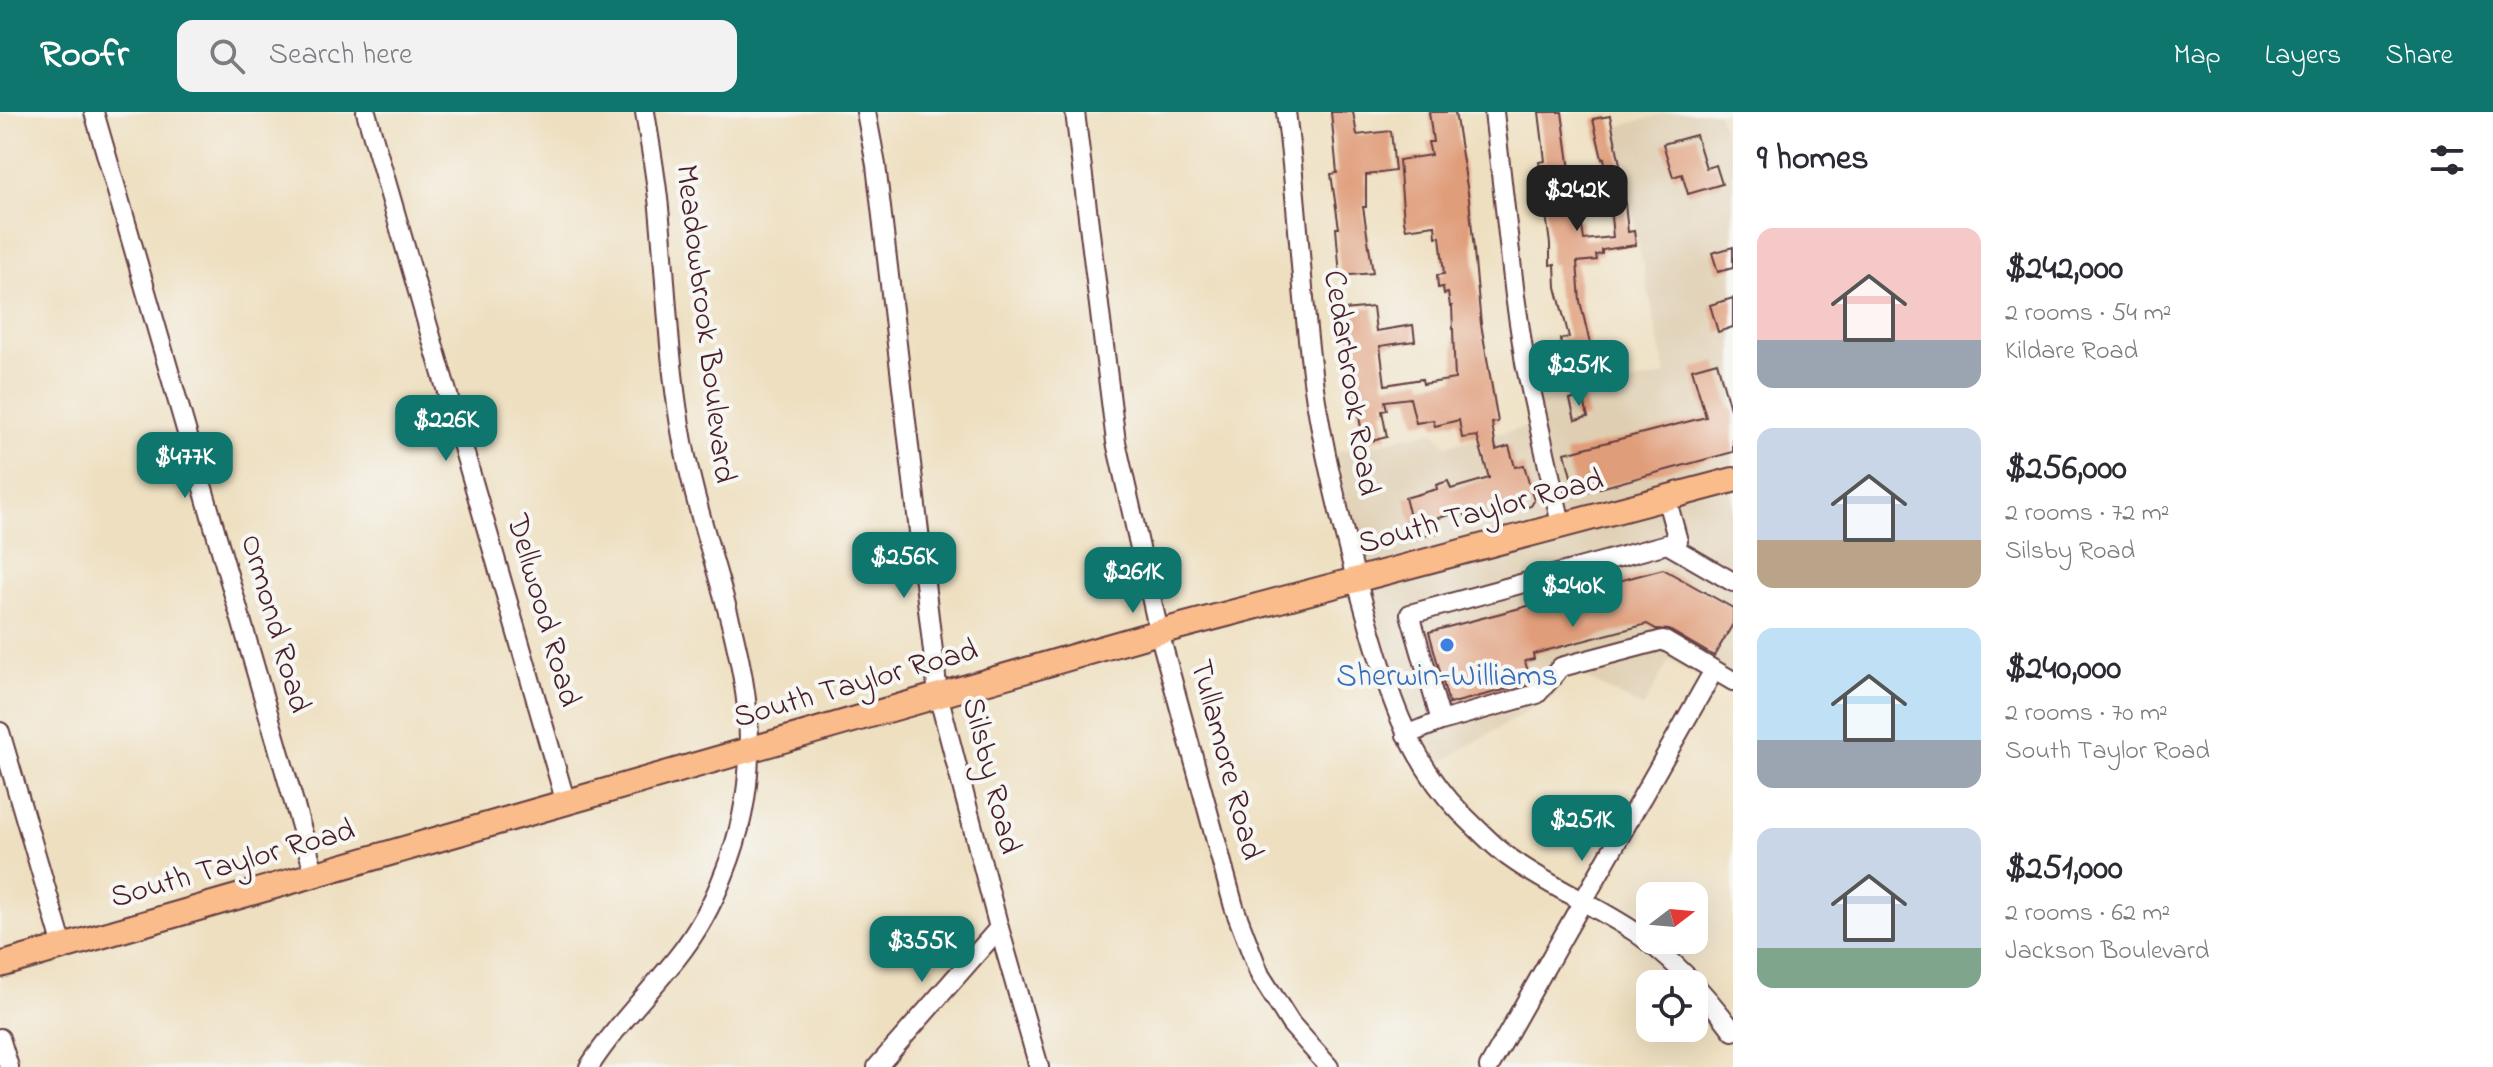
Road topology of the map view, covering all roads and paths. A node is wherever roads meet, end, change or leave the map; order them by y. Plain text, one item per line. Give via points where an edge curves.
1 (94, 112) edge
2 (366, 112) edge
3 (645, 112) edge
4 (866, 112) edge
5 (1075, 112) edge
6 (1286, 112) edge
7 (1494, 112) edge
8 (1733, 480) edge
9 (1666, 497) junction
10 (1561, 524) junction
11 (1678, 541) dead end
12 (1356, 579) junction
13 (1733, 582) edge
14 (1159, 632) junction
15 (1732, 676) edge
16 (1709, 679) dead end
17 (938, 694) junction
18 (1441, 721) junction
19 (0, 732) edge
20 (1406, 735) junction
21 (751, 749) junction
22 (566, 803) junction
23 (315, 875) junction
24 (1584, 901) junction
25 (999, 928) junction
26 (63, 947) junction
27 (0, 965) edge
28 (1733, 1031) edge
29 (0, 1038) edge
30 (9, 1067) edge
31 (589, 1067) edge
32 (877, 1067) edge
33 (1039, 1067) edge
34 (1329, 1067) edge
35 (1489, 1067) edge

1 - 23 street, Ormond Road
2 - 22 street, Dellwood Road
3 - 21 street, Meadowbrook Boulevard via 683,446 741,662
4 - 17 street, Silsby Road
5 - 14 street, Tullamore Road via 1116,442
6 - 12 street, Cedarbrook Road via 1316,399
7 - 10 street via 1525,363
8 - 9 main road, South Taylor Road
9 - 10 main road, South Taylor Road
9 - 11 street
10 - 12 main road, South Taylor Road
12 - 14 main road, South Taylor Road
12 - 20 street, Cedarbrook Road via 1387,689
13 - 18 street via 1667,544 1410,614
14 - 17 main road, South Taylor Road
14 - 34 street, Tullamore Road via 1234,907 1260,975 1291,1024
15 - 18 street via 1663,640 1561,667 1537,694
16 - 24 street
17 - 21 main road, South Taylor Road
17 - 25 street, Silsby Road
18 - 20 street
19 - 26 street
20 - 24 street, Cedarbrook Road via 1459,811 1508,857
21 - 22 main road, South Taylor Road
21 - 31 street, Meadowbrook Boulevard via 735,840 705,914
22 - 23 main road, South Taylor Road
23 - 26 main road, South Taylor Road
24 - 28 street, Cedarbrook Road via 1668,958 1703,990
24 - 35 street
25 - 32 street
25 - 33 street, Silsby Road
26 - 27 main road, South Taylor Road
29 - 30 street

